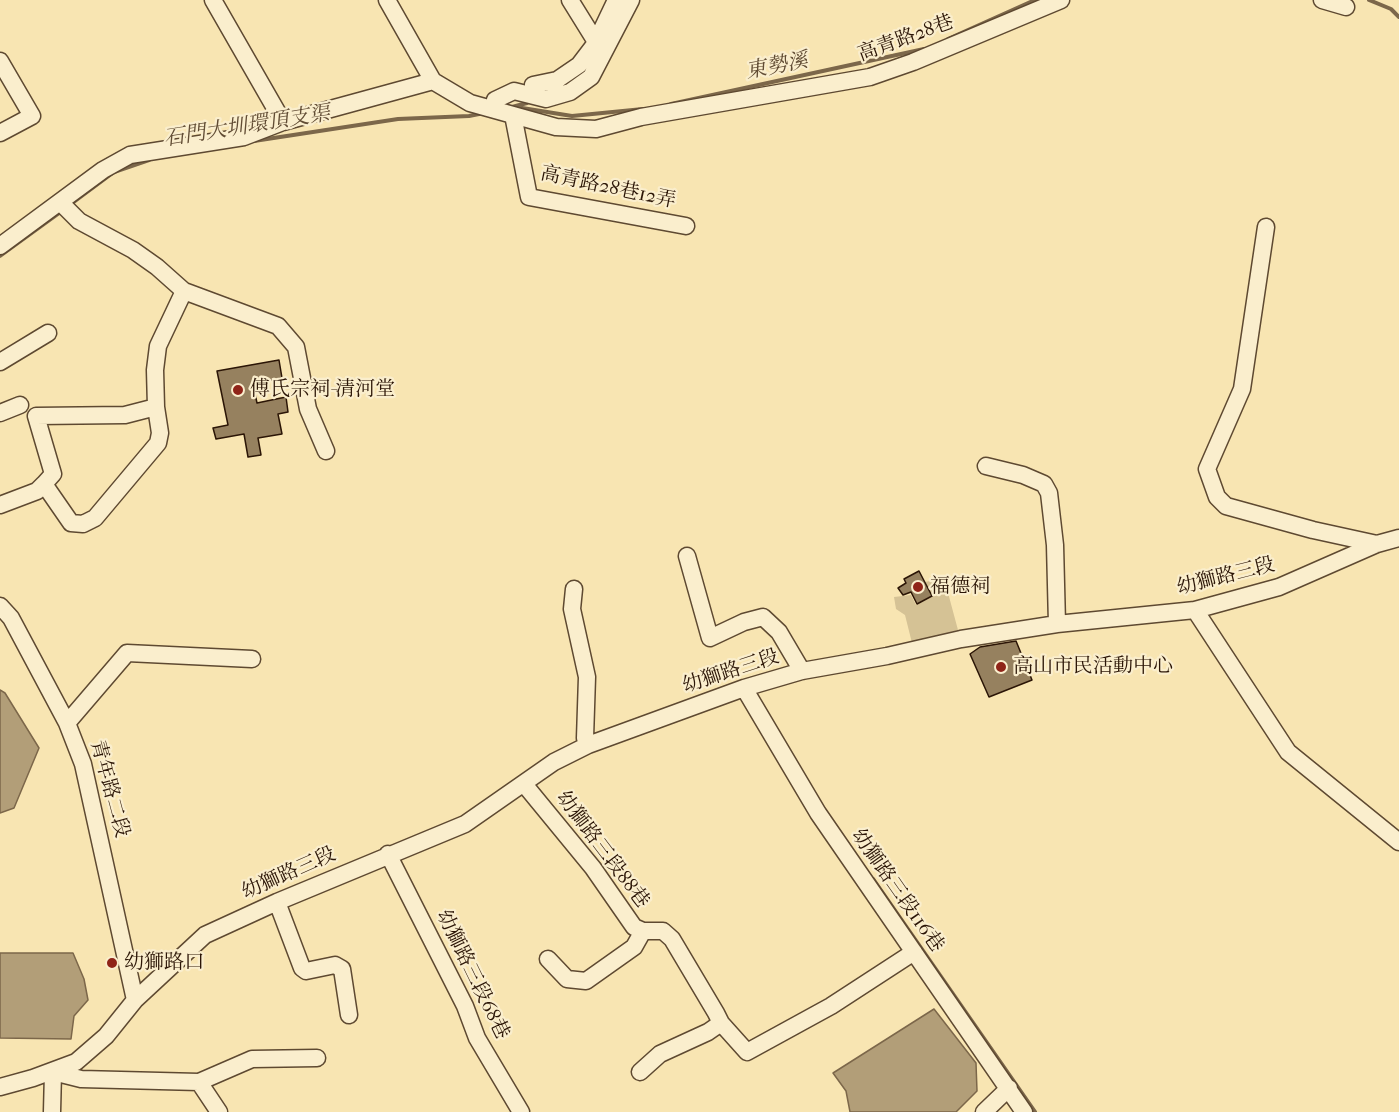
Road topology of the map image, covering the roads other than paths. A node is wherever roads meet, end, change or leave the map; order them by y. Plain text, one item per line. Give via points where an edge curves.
1 (213, 0) edge
2 (387, 0) edge
3 (570, 0) edge
4 (616, 0) edge
5 (631, 0) edge
6 (1061, 0) edge
7 (1322, 0) edge
8 (1346, 7) dead end
9 (600, 49) junction
10 (0, 61) edge
11 (433, 81) junction
12 (533, 85) dead end
13 (493, 108) junction
14 (513, 115) junction
15 (283, 122) junction
16 (0, 133) edge
17 (60, 202) junction
18 (686, 226) dead end
19 (1266, 227) dead end
20 (0, 246) edge
21 (184, 291) junction
22 (48, 333) dead end
23 (0, 362) edge
24 (20, 405) dead end
25 (156, 408) junction
26 (0, 413) edge
27 (326, 452) dead end
28 (986, 466) dead end
29 (45, 484) junction
30 (1, 499) edge
31 (1399, 538) edge
32 (1377, 544) junction
33 (687, 556) dead end
34 (574, 589) dead end
35 (0, 606) edge
36 (1195, 610) junction
37 (1057, 624) junction
38 (252, 659) dead end
39 (801, 671) junction
40 (744, 688) junction
41 (67, 723) junction
42 (588, 744) junction
43 (524, 784) junction
44 (1399, 842) edge
45 (388, 854) junction
46 (277, 902) junction
47 (643, 931) junction
48 (914, 952) junction
49 (548, 959) dead end
50 (135, 1000) junction
51 (349, 1015) dead end
52 (720, 1023) junction
53 (317, 1058) dead end
54 (53, 1072) junction
55 (640, 1072) dead end
56 (199, 1082) junction
57 (0, 1087) edge
58 (1009, 1088) junction
59 (52, 1112) edge
60 (219, 1112) edge
61 (521, 1112) edge
62 (984, 1112) edge
63 (1024, 1112) edge

1 - 15 street
2 - 11 street
3 - 9 street
4 - 9 street
5 - 9 street
6 - 14 street, 高青路28巷 via 870,77 641,117 596,129 556,127
7 - 8 street
9 - 12 street via 557,80
9 - 13 street via 591,77 570,92 546,99 514,92 495,100
10 - 16 street via 32,116
11 - 13 street, 高青路28巷 via 470,103
11 - 15 street
13 - 14 street, 高青路28巷
14 - 18 street, 高青路28巷12弄 via 529,197
15 - 17 street via 244,137 130,155
17 - 20 street
17 - 21 street via 79,221 149,261
19 - 32 street via 1242,389 1207,469 1213,488 1226,506
21 - 25 street via 158,346
21 - 27 street via 279,326 296,347 308,409
22 - 23 street
24 - 26 street
25 - 29 street via 125,415 36,416 53,474
25 - 29 street via 158,443 95,518 83,524 71,523
28 - 37 street via 1044,484 1049,493
29 - 30 street via 37,491
31 - 32 street, 幼獅路三段
32 - 36 street, 幼獅路三段 via 1279,587
33 - 39 street via 710,638 763,617 779,632
34 - 42 street via 572,609 587,677
35 - 41 street, 青年路二段
36 - 37 street, 幼獅路三段
36 - 44 street via 1288,752
37 - 39 street, 幼獅路三段
38 - 41 street via 127,653
39 - 40 street, 幼獅路三段
40 - 42 street, 幼獅路三段
40 - 48 street, 幼獅路三段116巷 via 818,813
41 - 50 street, 青年路二段 via 94,804
42 - 43 street, 幼獅路三段
43 - 45 street, 幼獅路三段 via 465,824
43 - 47 street, 幼獅路三段88巷 via 594,868 634,927
45 - 46 street, 幼獅路三段
45 - 61 street, 幼獅路三段68巷 via 465,1006 477,1038
46 - 50 street, 幼獅路三段 via 205,935
46 - 51 street via 302,968 306,971 335,965 342,969
47 - 49 street via 634,947 586,981 567,980
47 - 52 street, 幼獅路三段88巷 via 663,931 672,939
48 - 52 street, 幼獅路三段88巷 via 831,1006 747,1052
48 - 58 street, 幼獅路三段116巷
50 - 54 street, 幼獅路三段 via 106,1036 76,1062
52 - 55 street via 660,1054
53 - 56 street via 252,1059
54 - 56 street via 81,1079
54 - 57 street, 幼獅路三段
54 - 59 street
56 - 60 street
58 - 62 street
58 - 63 street, 幼獅路三段116巷

